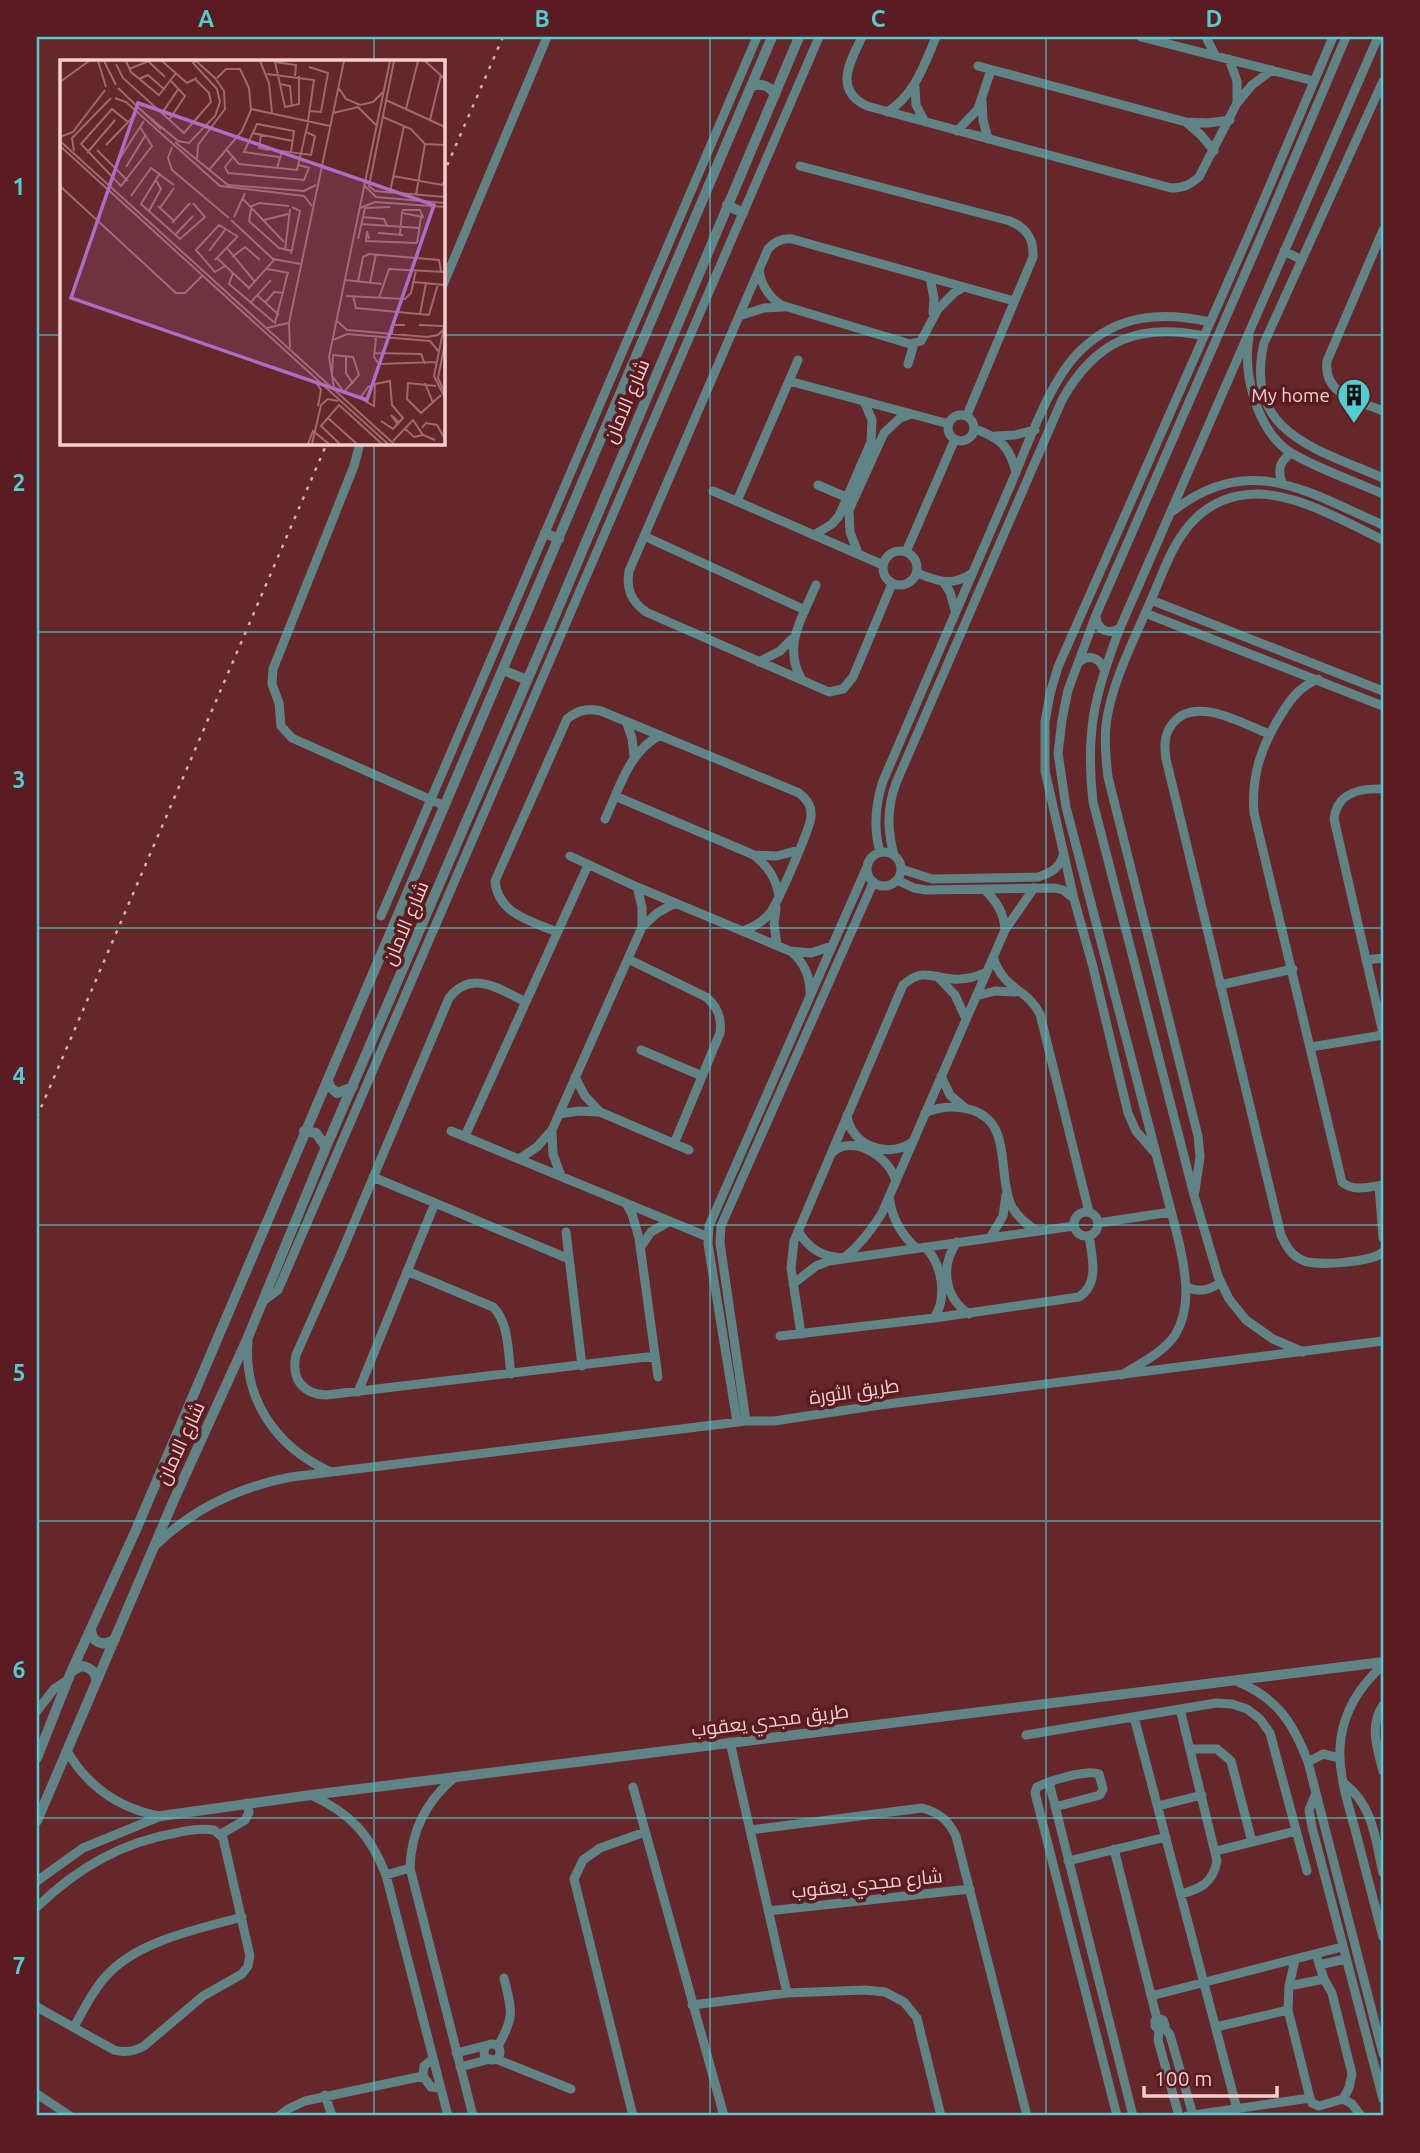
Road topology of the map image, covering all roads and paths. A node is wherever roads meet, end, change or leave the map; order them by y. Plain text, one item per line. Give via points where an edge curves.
1 (547, 37) edge
2 (757, 37) edge
3 (772, 37) edge
4 (799, 37) edge
5 (819, 37) edge
6 (862, 37) edge
7 (936, 37) edge
8 (1141, 37) edge
9 (1206, 37) edge
10 (1333, 37) edge
11 (1346, 37) edge
12 (1378, 37) edge
13 (1184, 38) edge
14 (1174, 45) junction
15 (1215, 55) junction
16 (1228, 59) junction
17 (978, 66) dead end
18 (991, 70) junction
19 (1272, 70) junction
20 (1314, 81) junction
21 (1383, 81) edge
22 (752, 86) junction
23 (915, 86) junction
24 (775, 95) junction
25 (982, 99) junction
26 (1237, 103) junction
27 (887, 112) junction
28 (1230, 120) junction
29 (925, 122) junction
30 (1186, 122) junction
31 (957, 131) junction
32 (988, 139) junction
33 (1214, 151) junction
34 (800, 166) dead end
35 (727, 205) junction
36 (743, 213) junction
37 (1383, 230) edge
38 (1250, 232) junction
39 (1261, 237) junction
40 (1381, 242) edge
41 (1284, 251) junction
42 (1302, 260) junction
43 (759, 270) junction
44 (930, 278) junction
45 (652, 281) junction
46 (444, 283) edge
47 (664, 287) junction
48 (964, 287) junction
49 (1014, 301) junction
50 (789, 308) junction
51 (739, 316) junction
52 (932, 318) junction
53 (1210, 322) junction
54 (1252, 325) junction
55 (1204, 336) junction
56 (914, 344) junction
57 (798, 360) dead end
58 (908, 364) dead end
59 (789, 381) junction
60 (864, 401) junction
61 (600, 404) junction
62 (1173, 405) junction
63 (612, 410) junction
64 (1185, 411) junction
65 (1383, 411) edge
66 (911, 414) junction
67 (967, 415) junction
68 (948, 424) junction
69 (975, 429) junction
70 (1035, 430) junction
71 (995, 436) junction
72 (955, 439) junction
73 (360, 444) edge
74 (1291, 453) junction
75 (1334, 456) junction
76 (1328, 470) junction
77 (1016, 473) junction
78 (1383, 478) edge
79 (1282, 482) junction
80 (818, 485) dead end
81 (713, 491) dead end
82 (1383, 494) edge
83 (848, 498) junction
84 (1328, 501) junction
85 (737, 502) junction
86 (1172, 512) junction
87 (1323, 512) junction
88 (1383, 525) edge
89 (545, 533) junction
90 (814, 535) junction
91 (644, 536) junction
92 (559, 539) junction
93 (1383, 540) edge
94 (906, 552) junction
95 (858, 554) junction
96 (883, 565) junction
97 (918, 573) junction
98 (972, 574) junction
99 (944, 583) junction
100 (892, 584) junction
101 (816, 585) dead end
102 (1151, 600) junction
103 (806, 610) junction
104 (956, 612) junction
105 (1145, 613) junction
106 (1096, 615) junction
107 (551, 625) junction
108 (1120, 628) junction
109 (563, 630) junction
110 (795, 635) junction
111 (759, 662) junction
112 (1079, 662) junction
113 (1104, 668) junction
114 (1290, 668) junction
115 (503, 670) junction
116 (527, 680) junction
117 (802, 680) junction
118 (1318, 680) junction
119 (1383, 691) edge
120 (1295, 693) junction
121 (1380, 705) edge
122 (626, 721) junction
123 (1269, 734) junction
124 (660, 735) junction
125 (634, 756) junction
126 (1383, 789) edge
127 (615, 796) junction
128 (431, 800) junction
129 (445, 806) junction
130 (1066, 807) junction
131 (1054, 810) junction
132 (605, 818) dead end
133 (799, 850) junction
134 (880, 852) junction
135 (1063, 854) junction
136 (754, 855) junction
137 (894, 855) junction
138 (570, 856) dead end
139 (588, 864) junction
140 (866, 869) junction
141 (901, 869) junction
142 (897, 880) junction
143 (873, 883) junction
144 (637, 887) junction
145 (1034, 888) junction
146 (985, 890) junction
147 (441, 898) junction
148 (778, 899) junction
149 (1074, 899) junction
150 (675, 903) junction
151 (381, 916) dead end
152 (642, 927) junction
153 (1005, 930) junction
154 (743, 931) junction
155 (557, 932) junction
156 (777, 945) junction
157 (832, 946) junction
158 (790, 951) junction
159 (993, 957) junction
160 (1383, 958) edge
161 (628, 959) junction
162 (1366, 960) junction
163 (1107, 963) junction
164 (1093, 967) junction
165 (1293, 969) junction
166 (987, 972) junction
167 (936, 975) junction
168 (1220, 985) junction
169 (1022, 993) junction
170 (810, 995) junction
171 (976, 996) junction
172 (526, 1002) junction
173 (966, 1020) junction
174 (1383, 1034) edge
175 (1311, 1047) junction
176 (642, 1050) dead end
177 (702, 1076) junction
178 (941, 1076) junction
179 (575, 1077) junction
180 (328, 1080) junction
181 (353, 1087) junction
182 (967, 1109) junction
183 (600, 1112) junction
184 (925, 1113) junction
185 (559, 1114) junction
186 (847, 1115) junction
187 (451, 1130) dead end
188 (552, 1130) junction
189 (304, 1131) junction
190 (465, 1136) junction
191 (912, 1143) junction
192 (674, 1144) junction
193 (326, 1147) junction
194 (689, 1150) dead end
195 (832, 1153) junction
196 (1156, 1154) junction
197 (519, 1159) junction
198 (561, 1176) junction
199 (373, 1177) junction
200 (895, 1179) junction
201 (1381, 1185) edge
202 (1007, 1190) junction
203 (889, 1194) junction
204 (1194, 1195) junction
205 (435, 1203) junction
206 (626, 1203) junction
207 (1089, 1212) junction
208 (1171, 1212) junction
209 (670, 1221) junction
210 (1098, 1223) junction
211 (1074, 1226) junction
212 (797, 1231) junction
213 (1037, 1231) junction
214 (565, 1232) dead end
215 (1089, 1236) junction
216 (708, 1237) junction
217 (1383, 1237) edge
218 (990, 1238) junction
219 (957, 1242) junction
220 (921, 1247) junction
221 (640, 1250) junction
222 (1383, 1252) edge
223 (844, 1258) junction
224 (569, 1259) junction
225 (407, 1271) junction
226 (1220, 1283) junction
227 (793, 1284) junction
228 (1187, 1287) junction
229 (261, 1303) junction
230 (969, 1314) junction
231 (934, 1318) junction
232 (801, 1334) junction
233 (779, 1336) dead end
234 (248, 1337) junction
235 (1383, 1341) edge
236 (1303, 1352) junction
237 (655, 1356) junction
238 (582, 1366) junction
239 (511, 1374) junction
240 (1122, 1375) junction
241 (658, 1377) dead end
242 (358, 1392) junction
243 (742, 1422) junction
244 (330, 1471) junction
245 (153, 1548) junction
246 (91, 1628) junction
247 (115, 1638) junction
248 (1383, 1663) edge
249 (70, 1675) junction
250 (1234, 1680) junction
251 (96, 1683) junction
252 (1383, 1705) edge
253 (1180, 1709) junction
254 (37, 1711) edge
255 (1134, 1717) junction
256 (1026, 1735) dead end
257 (730, 1742) junction
258 (1190, 1749) junction
259 (66, 1751) junction
260 (37, 1758) edge
261 (1340, 1758) junction
262 (1308, 1762) junction
263 (1383, 1770) edge
264 (455, 1777) junction
265 (1049, 1782) junction
266 (1345, 1784) junction
267 (634, 1787) dead end
268 (1316, 1793) junction
269 (311, 1795) junction
270 (1202, 1796) junction
271 (247, 1803) junction
272 (1158, 1806) junction
273 (1055, 1807) junction
274 (161, 1816) junction
275 (37, 1821) edge
276 (750, 1830) junction
277 (645, 1832) junction
278 (1296, 1832) junction
279 (221, 1834) junction
280 (1166, 1837) junction
281 (1252, 1842) junction
282 (1114, 1849) junction
283 (1216, 1851) junction
284 (1068, 1861) junction
285 (410, 1868) junction
286 (1307, 1871) dead end
287 (1383, 1873) edge
288 (386, 1875) junction
289 (37, 1881) edge
290 (970, 1889) junction
291 (1181, 1894) junction
292 (37, 1907) edge
293 (768, 1911) junction
294 (242, 1917) junction
295 (1383, 1937) edge
296 (1342, 1947) junction
297 (1316, 1954) junction
298 (1345, 1959) junction
299 (1295, 1960) junction
300 (1319, 1965) junction
301 (504, 1978) dead end
302 (1324, 1979) junction
303 (1204, 1983) junction
304 (1289, 1986) junction
305 (787, 1993) junction
306 (1151, 1996) junction
307 (692, 2005) junction
308 (37, 2007) edge
309 (1288, 2010) junction
310 (1160, 2025) junction
311 (74, 2027) junction
312 (1216, 2027) junction
313 (1377, 2030) junction
314 (1366, 2033) junction
315 (493, 2046) junction
316 (457, 2053) junction
317 (1383, 2054) edge
318 (433, 2059) junction
319 (493, 2059) junction
320 (460, 2067) junction
321 (423, 2076) junction
322 (440, 2088) junction
323 (571, 2089) dead end
324 (37, 2094) edge
325 (325, 2095) junction
326 (1310, 2098) junction
327 (1343, 2099) junction
328 (1383, 2099) edge
329 (1237, 2109) junction
330 (1193, 2115) edge
331 (70, 2116) edge
332 (279, 2116) edge
333 (331, 2116) edge
334 (448, 2116) edge
335 (473, 2116) edge
336 (633, 2116) edge
337 (724, 2116) edge
338 (942, 2116) edge
339 (1027, 2116) edge
340 (1117, 2116) edge
341 (1133, 2116) edge
342 (1179, 2116) edge
343 (1187, 2116) edge
344 (1361, 2116) edge

1 - 46 street
2 - 45 street
3 - 22 street, شارع الامان
4 - 24 street, شارع الامان
5 - 36 street
6 - 27 street via 848,67 848,88 859,103
7 - 23 street
8 - 14 street
9 - 15 street
10 - 20 street
11 - 39 street
12 - 41 street
13 - 14 street
14 - 15 street
15 - 16 street
16 - 19 street
16 - 26 street via 1237,81
17 - 18 street
18 - 25 street
18 - 30 street
19 - 20 street
19 - 26 street
20 - 38 street
21 - 42 street
22 - 24 street via 767,86
22 - 47 street, شارع الامان
23 - 27 street
23 - 29 street via 916,105
24 - 35 street, شارع الامان
25 - 31 street
25 - 32 street
26 - 28 street
27 - 29 street
28 - 30 street
28 - 33 street
29 - 31 street
30 - 33 street
31 - 32 street
32 - 33 street via 1171,188 1191,184
34 - 49 street via 1019,224 1031,239 1033,257
35 - 36 street
35 - 107 street, شارع الامان
36 - 109 street
37 - 40 street
38 - 39 street
38 - 53 street
39 - 64 street
40 - 65 street via 1326,368 1338,392
41 - 42 street
41 - 54 street
42 - 75 street via 1264,344 1260,384 1276,421 1291,435
43 - 44 street via 768,249 786,239
43 - 50 street via 768,293
43 - 51 street
44 - 48 street
44 - 52 street
45 - 47 street
45 - 61 street
47 - 63 street, شارع الامان
48 - 49 street
48 - 52 street via 945,300
49 - 67 street
50 - 51 street via 764,308
50 - 56 street
51 - 91 street
52 - 56 street via 924,338
53 - 55 street
53 - 70 street via 1155,315 1103,333 1063,370
54 - 74 street via 1247,365 1253,394 1265,422
54 - 86 street
55 - 62 street
55 - 137 street via 1156,331 1132,336 1090,360 1074,379 894,790 888,826
56 - 58 street
57 - 59 street
59 - 60 street
59 - 85 street
60 - 66 street
60 - 83 street via 872,420 871,442
61 - 63 street
61 - 89 street
62 - 64 street
62 - 131 street via 1058,667 1045,722 1044,754
63 - 92 street, شارع الامان
64 - 106 street
66 - 68 street
66 - 95 street via 884,433 849,510
67 - 68 street via 958,415
67 - 69 street
68 - 72 street
69 - 71 street
69 - 72 street via 969,439
70 - 71 street
70 - 77 street
71 - 77 street via 1009,452
72 - 94 street
73 - 128 street via 273,668 272,684 281,726 292,738
74 - 76 street
74 - 79 street via 1279,469
75 - 76 street
75 - 78 street
76 - 82 street
77 - 98 street
79 - 84 street
79 - 86 street via 1223,484
80 - 83 street
81 - 85 street
83 - 90 street via 832,524
84 - 87 street
84 - 88 street
85 - 90 street
86 - 108 street
87 - 93 street
87 - 102 street via 1270,495 1242,495 1216,503 1185,530
89 - 92 street
89 - 128 street
90 - 95 street
91 - 103 street
91 - 111 street via 628,581 639,607
92 - 115 street, شارع الامان
94 - 96 street via 894,552
94 - 97 street via 916,560
95 - 96 street
96 - 100 street
97 - 99 street
97 - 100 street via 905,586
98 - 99 street
98 - 104 street
99 - 104 street
100 - 117 street via 849,684 829,692
101 - 103 street
102 - 105 street
102 - 119 street
103 - 110 street
104 - 134 street via 878,794 875,835
105 - 114 street
105 - 204 street via 1110,703 1105,754 1198,1136
106 - 108 street via 1104,630
106 - 112 street
107 - 109 street
107 - 116 street, شارع الامان
108 - 113 street
109 - 147 street
110 - 111 street via 780,651
110 - 117 street via 792,658
111 - 117 street
112 - 113 street via 1094,658
112 - 130 street via 1068,690 1058,753
113 - 204 street via 1089,738 1093,802
114 - 118 street
114 - 120 street
115 - 116 street
115 - 129 street, شارع الامان
116 - 147 street, شارع الامان
118 - 120 street
118 - 121 street
119 - 121 street
120 - 123 street
122 - 124 street
122 - 125 street
122 - 155 street via 592,709 567,719 495,881 505,907
123 - 165 street via 1254,780 1254,813
123 - 168 street via 1196,710 1175,720 1164,745
124 - 125 street
124 - 133 street via 799,793 811,815
125 - 127 street
126 - 162 street via 1349,793 1340,801 1334,819
127 - 132 street
127 - 136 street
128 - 129 street
128 - 151 street
129 - 180 street, شارع الامان
130 - 131 street
130 - 163 street
131 - 135 street
133 - 136 street
133 - 148 street
134 - 137 street
134 - 140 street via 870,858
135 - 141 street via 1056,868 1038,877 932,879
135 - 149 street
136 - 148 street via 771,872
137 - 141 street
138 - 139 street
139 - 144 street
139 - 155 street
140 - 143 street
140 - 157 street
141 - 142 street
142 - 143 street via 886,887
142 - 146 street via 926,890
143 - 243 street via 721,1226
144 - 150 street
144 - 152 street
145 - 146 street
145 - 149 street via 1063,890
145 - 153 street
146 - 153 street via 1000,908
147 - 181 street, شارع الامان
147 - 229 street via 278,1290
148 - 154 street via 763,920
148 - 156 street
149 - 164 street
150 - 152 street
150 - 154 street
152 - 161 street
153 - 159 street
154 - 156 street
155 - 172 street
156 - 158 street
157 - 158 street via 811,953
157 - 170 street
158 - 170 street via 806,970
159 - 166 street
159 - 169 street via 1001,975
160 - 162 street
161 - 177 street via 706,997 717,1009 720,1033
161 - 179 street
162 - 174 street
163 - 164 street
163 - 196 street
164 - 196 street via 1128,1113 1136,1131
165 - 168 street
165 - 175 street
166 - 167 street via 962,979
166 - 171 street
167 - 173 street via 955,995
167 - 186 street via 922,975 903,985
168 - 222 street via 1286,1246 1303,1261 1320,1264 1374,1258
169 - 171 street via 1004,990
169 - 207 street via 1040,1014
170 - 216 street via 712,1215
171 - 173 street
172 - 190 street
172 - 199 street via 483,983 454,991
173 - 178 street
174 - 175 street
175 - 201 street via 1342,1182 1354,1188
176 - 177 street
177 - 192 street
178 - 182 street via 950,1095
178 - 184 street
179 - 183 street
179 - 185 street
180 - 181 street via 337,1093
180 - 189 street, شارع الامان
181 - 193 street, شارع الامان
182 - 184 street via 945,1107
182 - 202 street via 986,1118 999,1137
183 - 185 street
183 - 192 street
184 - 191 street
185 - 188 street
186 - 191 street via 859,1140 883,1151
186 - 195 street
187 - 190 street
188 - 197 street
188 - 198 street via 553,1154
189 - 193 street via 316,1133
189 - 246 street, شارع الامان
190 - 197 street
191 - 200 street
192 - 194 street
193 - 229 street, شارع الامان
195 - 200 street via 842,1146 856,1146 880,1157
195 - 212 street
196 - 208 street
197 - 198 street
198 - 206 street
199 - 205 street
199 - 242 street via 294,1364 297,1380 311,1393
200 - 203 street
201 - 217 street
202 - 213 street via 1017,1214
202 - 218 street via 1003,1216
203 - 220 street via 896,1224
203 - 223 street via 872,1230
204 - 226 street
205 - 224 street
205 - 225 street
206 - 209 street
206 - 221 street
207 - 210 street
207 - 211 street via 1079,1214
208 - 210 street
208 - 228 street
209 - 216 street
209 - 221 street via 651,1232
210 - 215 street
211 - 213 street
211 - 215 street
212 - 223 street via 816,1252
212 - 227 street
213 - 218 street
214 - 224 street
215 - 230 street via 1093,1277 1089,1289 1079,1297
216 - 243 street
218 - 219 street
219 - 220 street
219 - 230 street via 947,1261 949,1292
220 - 223 street
220 - 231 street via 936,1263 942,1294
221 - 237 street
223 - 227 street via 816,1266
224 - 238 street
225 - 239 street via 497,1310
225 - 242 street
226 - 228 street via 1200,1291
226 - 236 street via 1253,1325
227 - 232 street
228 - 240 street via 1175,1335 1161,1350
229 - 234 street, شارع الامان
230 - 231 street
231 - 232 street
232 - 233 street
234 - 244 street via 250,1381 264,1415 291,1448
234 - 245 street, شارع الامان
235 - 236 street, طريق الثورة
236 - 240 street, طريق الثورة
237 - 238 street
237 - 241 street
238 - 239 street
239 - 242 street
240 - 243 street, طريق الثورة
243 - 244 street, طريق الثورة
244 - 245 street, طريق الثورة via 234,1493 182,1522
245 - 247 street, شارع الامان
246 - 247 street via 99,1643
246 - 249 street, شارع الامان
247 - 251 street, شارع الامان
248 - 250 street, طريق مجدي يعقوب
248 - 261 street via 1352,1704 1341,1737
249 - 251 street via 81,1666 89,1668
249 - 254 street
249 - 260 street, شارع الامان
250 - 257 street, طريق مجدي يعقوب
250 - 262 street via 1252,1687 1279,1709
251 - 259 street, شارع الامان
252 - 263 street via 1375,1738
253 - 255 street
253 - 258 street
253 - 278 street via 1232,1704 1260,1720 1273,1741
255 - 256 street
255 - 272 street
257 - 264 street, طريق مجدي يعقوب
257 - 276 street
258 - 270 street
258 - 281 street via 1217,1749 1231,1761
259 - 274 street, طريق مجدي يعقوب via 83,1776 106,1795 132,1809
259 - 275 street, شارع الامان
261 - 262 street via 1323,1754
261 - 266 street
262 - 268 street
264 - 269 street, طريق مجدي يعقوب
264 - 285 street via 421,1818
265 - 273 street
265 - 273 street via 1093,1772 1103,1790 1097,1796
265 - 340 street via 1035,1793
266 - 287 street via 1367,1810
266 - 295 street
267 - 277 street
268 - 296 street via 1310,1819
268 - 313 street
269 - 271 street, طريق مجدي يعقوب
269 - 288 street via 331,1804 365,1834
270 - 272 street
270 - 283 street
271 - 274 street, طريق مجدي يعقوب
271 - 279 street via 245,1820
272 - 280 street
273 - 284 street
274 - 289 street, طريق مجدي يعقوب via 83,1849
276 - 290 street via 922,1808 937,1812 956,1836
276 - 293 street
277 - 307 street
277 - 336 street via 600,1848 583,1860 574,1880
278 - 281 street
278 - 286 street
279 - 292 street via 209,1829 183,1831 125,1846 78,1872
279 - 294 street
280 - 282 street
280 - 291 street
281 - 283 street
282 - 284 street
282 - 306 street
283 - 291 street via 1211,1880
284 - 341 street
285 - 288 street
285 - 316 street
288 - 318 street
290 - 293 street, شارع مجدي يعقوب
290 - 339 street
291 - 303 street
293 - 305 street
294 - 311 street via 131,1955 96,1988
294 - 311 street via 250,1956 246,1970 203,1996 144,2046 119,2051
296 - 297 street
296 - 298 street
297 - 299 street
297 - 300 street
298 - 300 street
298 - 314 street
299 - 303 street
299 - 304 street
300 - 302 street
301 - 315 street via 511,2019
302 - 304 street
302 - 327 street via 1332,1993 1352,2074
303 - 306 street
303 - 312 street
304 - 309 street
305 - 307 street
305 - 338 street via 865,1990 885,1992 904,2001 917,2018
306 - 310 street
307 - 337 street
308 - 311 street
309 - 312 street
309 - 326 street
310 - 330 street via 1170,2035
310 - 342 street via 1158,2040
312 - 329 street
313 - 314 street
313 - 317 street
314 - 328 street
315 - 316 street
315 - 319 street via 500,2052
316 - 320 street
318 - 321 street
318 - 322 street
319 - 320 street
319 - 323 street
320 - 335 street
321 - 322 street via 430,2087
321 - 325 street
322 - 334 street
324 - 331 street
325 - 332 street via 297,2103
325 - 333 street
326 - 327 street via 1319,2106
326 - 329 street
327 - 344 street
329 - 330 street
330 - 343 street

